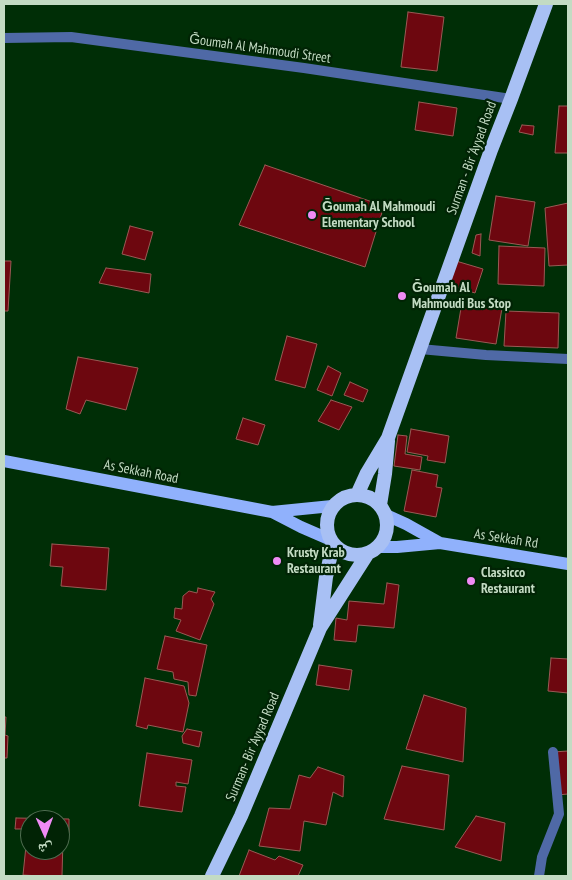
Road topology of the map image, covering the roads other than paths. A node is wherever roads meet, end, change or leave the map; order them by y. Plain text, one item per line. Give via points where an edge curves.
1 (546, 4) edge
2 (4, 38) edge
3 (511, 99) junction
4 (420, 349) junction
5 (568, 359) edge
6 (388, 438) junction
7 (4, 461) edge
8 (357, 494) junction
9 (332, 506) junction
10 (383, 510) junction
11 (272, 512) junction
12 (332, 542) junction
13 (440, 543) junction
14 (373, 550) junction
15 (568, 564) edge
16 (320, 628) junction
17 (553, 752) dead end
18 (212, 876) edge
19 (538, 876) edge

1 - 3 highway, Surman - Bir ‘Ayyad Road
2 - 3 street, Ḡoumah Al Mahmoudi Street via 71,37
3 - 4 highway, Surman - Bir ‘Ayyad Road
4 - 5 street
4 - 6 highway, Surman - Bir ‘Ayyad Road
6 - 8 highway
6 - 10 highway
7 - 11 main road, As Sekkah Road
8 - 9 highway
8 - 10 highway via 370,497
9 - 11 main road, As Sekkah Road
9 - 12 highway via 327,521
10 - 13 main road
10 - 14 highway via 388,527 385,538
11 - 12 main road, As Sekkah Road
12 - 14 highway via 347,554 358,555
12 - 16 highway
13 - 14 main road
13 - 15 main road, As Sekkah Rd
14 - 16 highway
16 - 18 highway, Surman- Bir ‘Ayyad Road via 241,816
17 - 19 street via 559,814

